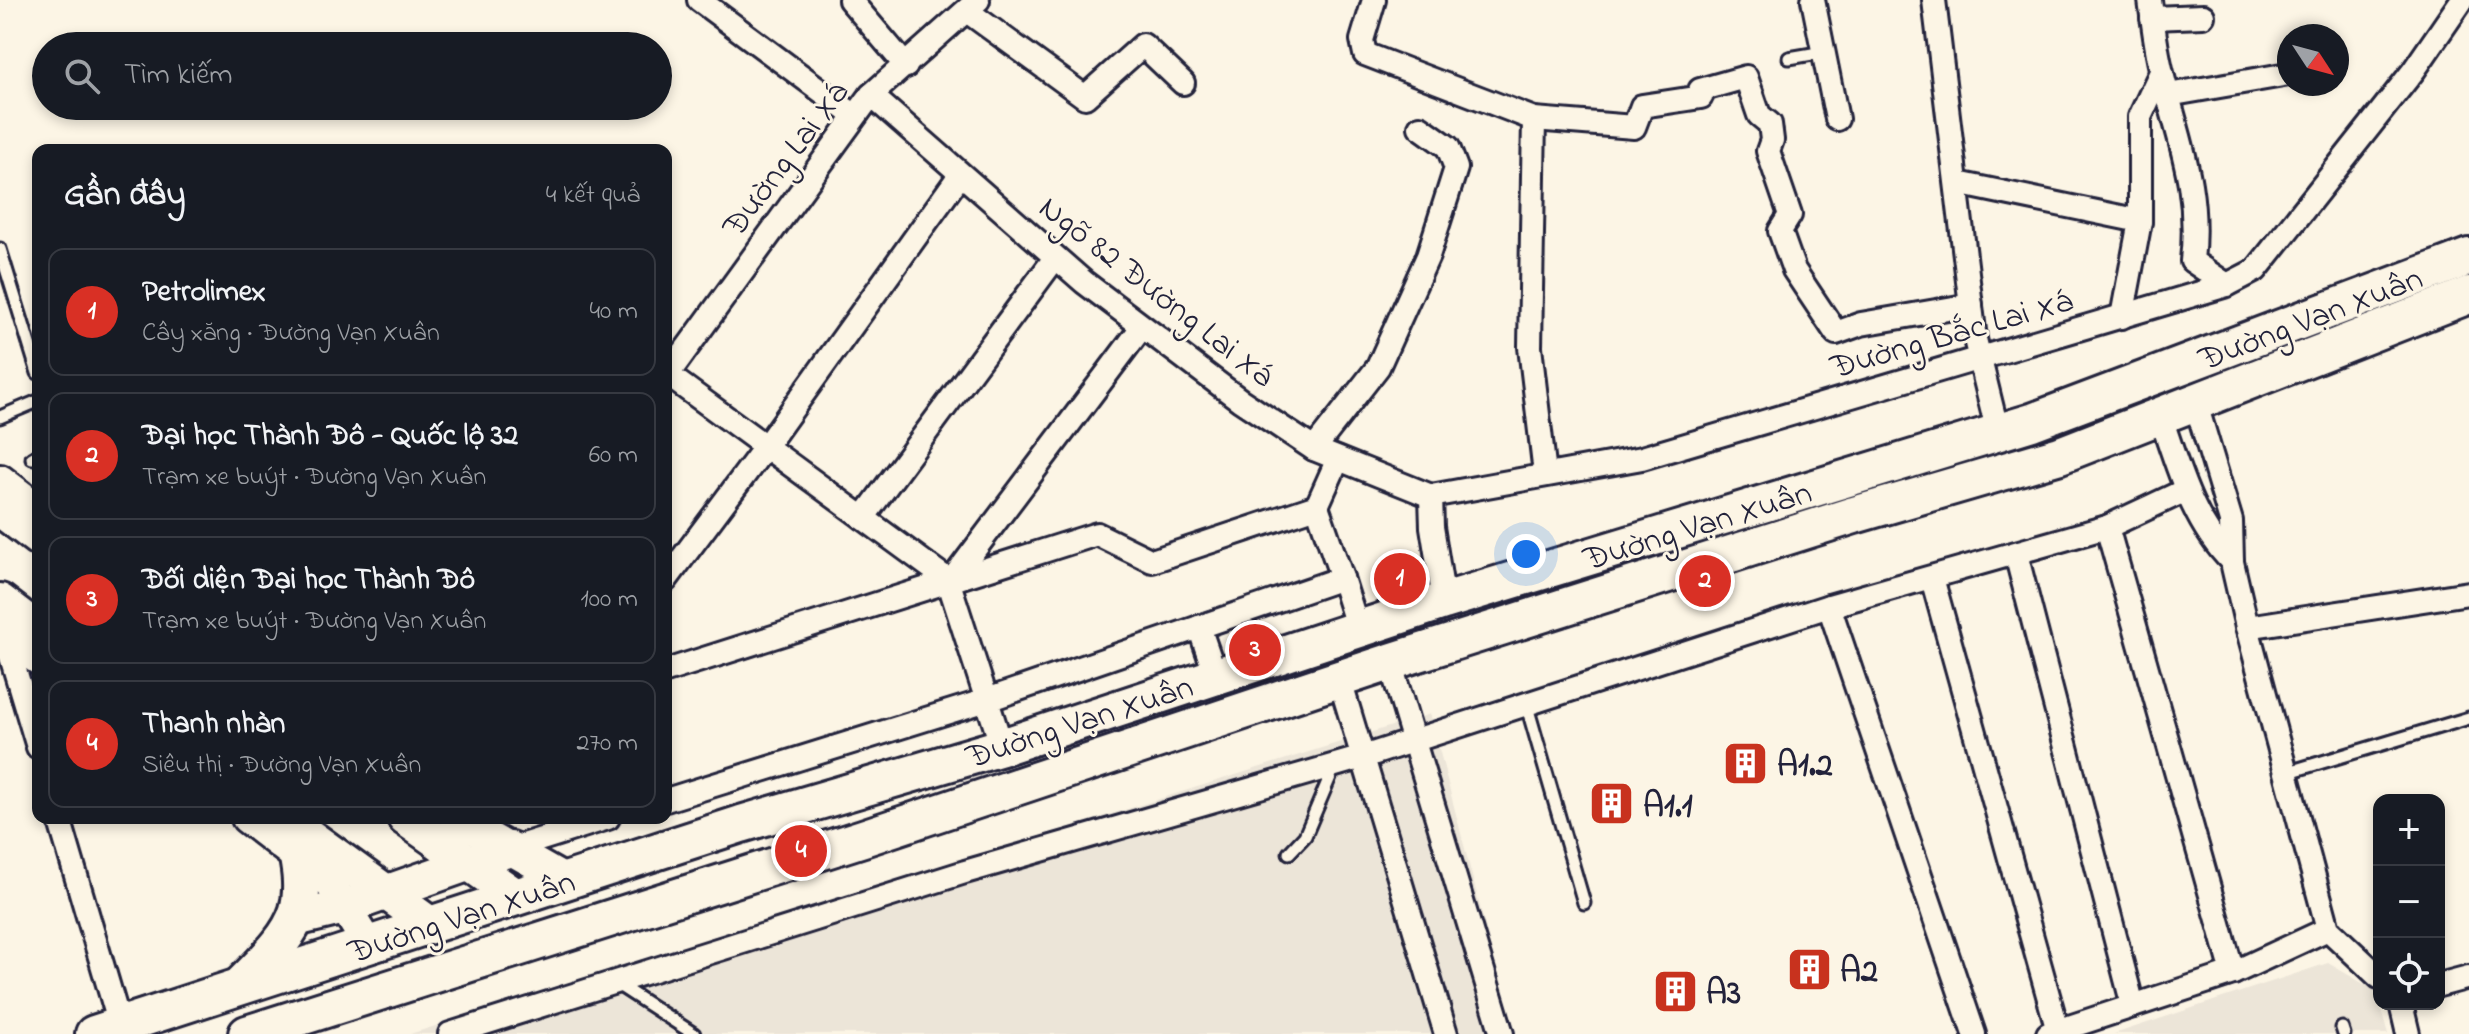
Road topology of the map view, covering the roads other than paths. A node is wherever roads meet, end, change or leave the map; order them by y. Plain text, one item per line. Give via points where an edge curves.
1 (699, 0) edge
2 (850, 0) edge
3 (1374, 0) edge
4 (1813, 0) edge
5 (1934, 0) edge
6 (2464, 3) edge
7 (972, 5) edge
8 (2151, 9) edge
9 (2203, 16) dead end
10 (1825, 52) junction
11 (1789, 58) dead end
12 (906, 66) junction
13 (2161, 72) junction
14 (2277, 76) edge
15 (1183, 83) dead end
16 (871, 95) junction
17 (2168, 95) junction
18 (855, 116) junction
19 (1534, 119) junction
20 (1837, 119) dead end
21 (1420, 127) dead end
22 (960, 175) junction
23 (1957, 183) junction
24 (2140, 221) junction
25 (0, 249) edge
26 (2469, 257) edge
27 (1055, 258) junction
28 (2227, 285) junction
29 (2469, 295) edge
30 (1971, 305) junction
31 (2122, 317) junction
32 (1142, 327) junction
33 (32, 353) edge
34 (1979, 361) junction
35 (672, 369) edge
36 (672, 380) edge
37 (2195, 401) junction
38 (32, 404) edge
39 (2160, 415) junction
40 (0, 417) edge
41 (1998, 433) junction
42 (766, 446) junction
43 (1314, 449) junction
44 (1338, 459) junction
45 (1545, 474) junction
46 (0, 480) edge
47 (2186, 490) junction
48 (1431, 496) junction
49 (32, 504) edge
50 (1317, 506) junction
51 (0, 509) edge
52 (863, 518) junction
53 (2107, 527) junction
54 (32, 533) edge
55 (2016, 554) junction
56 (2232, 562) junction
57 (672, 572) edge
58 (1342, 578) junction
59 (1932, 578) junction
60 (949, 580) junction
61 (2469, 593) edge
62 (1444, 601) junction
63 (1829, 606) junction
64 (1, 621) edge
65 (1199, 627) junction
66 (2247, 627) junction
67 (32, 629) edge
68 (1358, 629) junction
69 (32, 653) edge
70 (1390, 662) junction
71 (672, 669) edge
72 (1216, 676) junction
73 (1340, 681) junction
74 (987, 700) junction
75 (1526, 703) junction
76 (2469, 718) edge
77 (32, 727) edge
78 (1411, 739) junction
79 (1002, 747) junction
80 (1363, 757) junction
81 (1336, 765) junction
82 (2289, 772) junction
83 (672, 798) edge
84 (60, 824) edge
85 (255, 824) edge
86 (288, 824) edge
87 (292, 824) edge
88 (413, 824) edge
89 (466, 824) edge
90 (589, 824) edge
91 (741, 824) junction
92 (510, 849) junction
93 (1289, 853) dead end
94 (299, 858) junction
95 (468, 863) junction
96 (756, 870) junction
97 (566, 881) junction
98 (384, 893) junction
99 (517, 897) junction
100 (1584, 903) dead end
101 (345, 907) junction
102 (295, 919) junction
103 (431, 925) junction
104 (2328, 929) junction
105 (368, 945) junction
106 (2373, 971) edge
107 (2233, 973) junction
108 (2469, 977) edge
109 (614, 981) junction
110 (2445, 983) edge
111 (239, 988) junction
112 (2133, 1006) junction
113 (2402, 1010) edge
114 (107, 1030) edge
115 (2062, 1031) edge
116 (247, 1034) edge
117 (450, 1034) edge
118 (694, 1034) edge
119 (1446, 1034) edge
120 (1502, 1034) edge
121 (1974, 1034) edge
122 (2408, 1034) edge

1 - 18 street
2 - 12 street
3 - 19 street via 1362,40 1365,54
4 - 10 street
5 - 23 street
6 - 28 street, Đường Bắc Lai Xá via 2256,270
7 - 12 street, Đường Lai Xá
7 - 15 street via 1085,97 1143,45
8 - 9 street
8 - 13 street
10 - 11 lane
10 - 20 street
12 - 16 street, Đường Lai Xá
13 - 17 street
13 - 24 street via 2140,117
14 - 17 street
16 - 18 street, Đường Lai Xá
16 - 22 street, Ngõ 82 Đường Lai Xá
17 - 28 street via 2187,158 2196,221 2192,261
18 - 35 street, Đường Lai Xá
19 - 30 street via 1634,127 1642,106 1700,94 1746,77 1759,115 1770,124 1768,151 1790,215 1780,231 1794,270 1836,333
19 - 45 street via 1530,347
21 - 43 street via 1448,147 1456,168 1428,256 1378,367
22 - 27 street, Ngõ 82 Đường Lai Xá
22 - 42 street
23 - 24 street
23 - 30 street
24 - 31 street
25 - 33 lane
26 - 41 highway, Đường Vạn Xuân
27 - 32 street, Ngõ 82 Đường Lai Xá
27 - 52 street
28 - 31 street, Đường Bắc Lai Xá
29 - 37 highway, Đường Vạn Xuân
30 - 34 street
31 - 34 street, Đường Bắc Lai Xá
32 - 43 street, Ngõ 82 Đường Lai Xá
32 - 60 street
34 - 41 street
34 - 45 street, Đường Bắc Lai Xá via 1642,458
36 - 42 street
37 - 39 highway, Đường Vạn Xuân
37 - 56 street via 2231,521
38 - 40 lane
39 - 47 street
39 - 70 highway, Đường Vạn Xuân via 2060,455
41 - 62 highway, Đường Vạn Xuân
42 - 52 street
42 - 57 street
43 - 44 street, Ngõ 82 Đường Lai Xá
44 - 48 street, Ngõ 82 Đường Lai Xá
44 - 50 street
45 - 48 street, Đường Bắc Lai Xá
46 - 49 main road
47 - 53 street
47 - 56 street via 2214,544
48 - 62 street
50 - 58 street
50 - 60 street via 1152,561 1097,534
51 - 54 main road
52 - 60 street
53 - 55 street
53 - 107 street
55 - 59 street
55 - 112 street
56 - 66 street
58 - 65 street
58 - 68 street
59 - 63 street
59 - 115 street
60 - 71 street
60 - 74 street
61 - 66 street
62 - 68 highway, Đường Vạn Xuân
63 - 75 street
63 - 121 street
64 - 67 main road
64 - 69 main road
64 - 77 street
65 - 72 street
65 - 74 street
66 - 82 street
68 - 72 highway, Đường Vạn Xuân
70 - 73 highway, Đường Vạn Xuân
70 - 78 street
72 - 79 highway, Đường Vạn Xuân
73 - 80 street
73 - 96 highway, Đường Vạn Xuân
74 - 79 street
74 - 83 street
75 - 78 street
75 - 100 lane
76 - 82 lane
78 - 80 street
78 - 120 street
79 - 91 highway, Đường Vạn Xuân
80 - 81 street
80 - 119 street
81 - 93 lane via 1305,836
81 - 109 street
82 - 104 street
84 - 114 street
85 - 94 main road
86 - 94 highway
87 - 98 main road
88 - 95 main road
89 - 92 main road
90 - 92 street
91 - 96 highway
91 - 97 highway, Đường Vạn Xuân
92 - 95 main road
92 - 97 main road
94 - 101 main road via 329,881
94 - 102 highway via 303,896
95 - 98 main road
95 - 99 main road
96 - 116 highway, Đường Vạn Xuân
97 - 99 highway, Đường Vạn Xuân
98 - 101 main road
98 - 103 main road
99 - 103 highway, Đường Vạn Xuân
101 - 102 main road
101 - 105 main road
102 - 111 highway via 286,937
103 - 105 highway, Đường Vạn Xuân
104 - 106 street
104 - 107 street
105 - 111 highway, Đường Vạn Xuân
107 - 112 street
108 - 110 street
109 - 117 street
109 - 118 lane
111 - 114 highway, Đường Vạn Xuân
112 - 115 street
113 - 122 street

